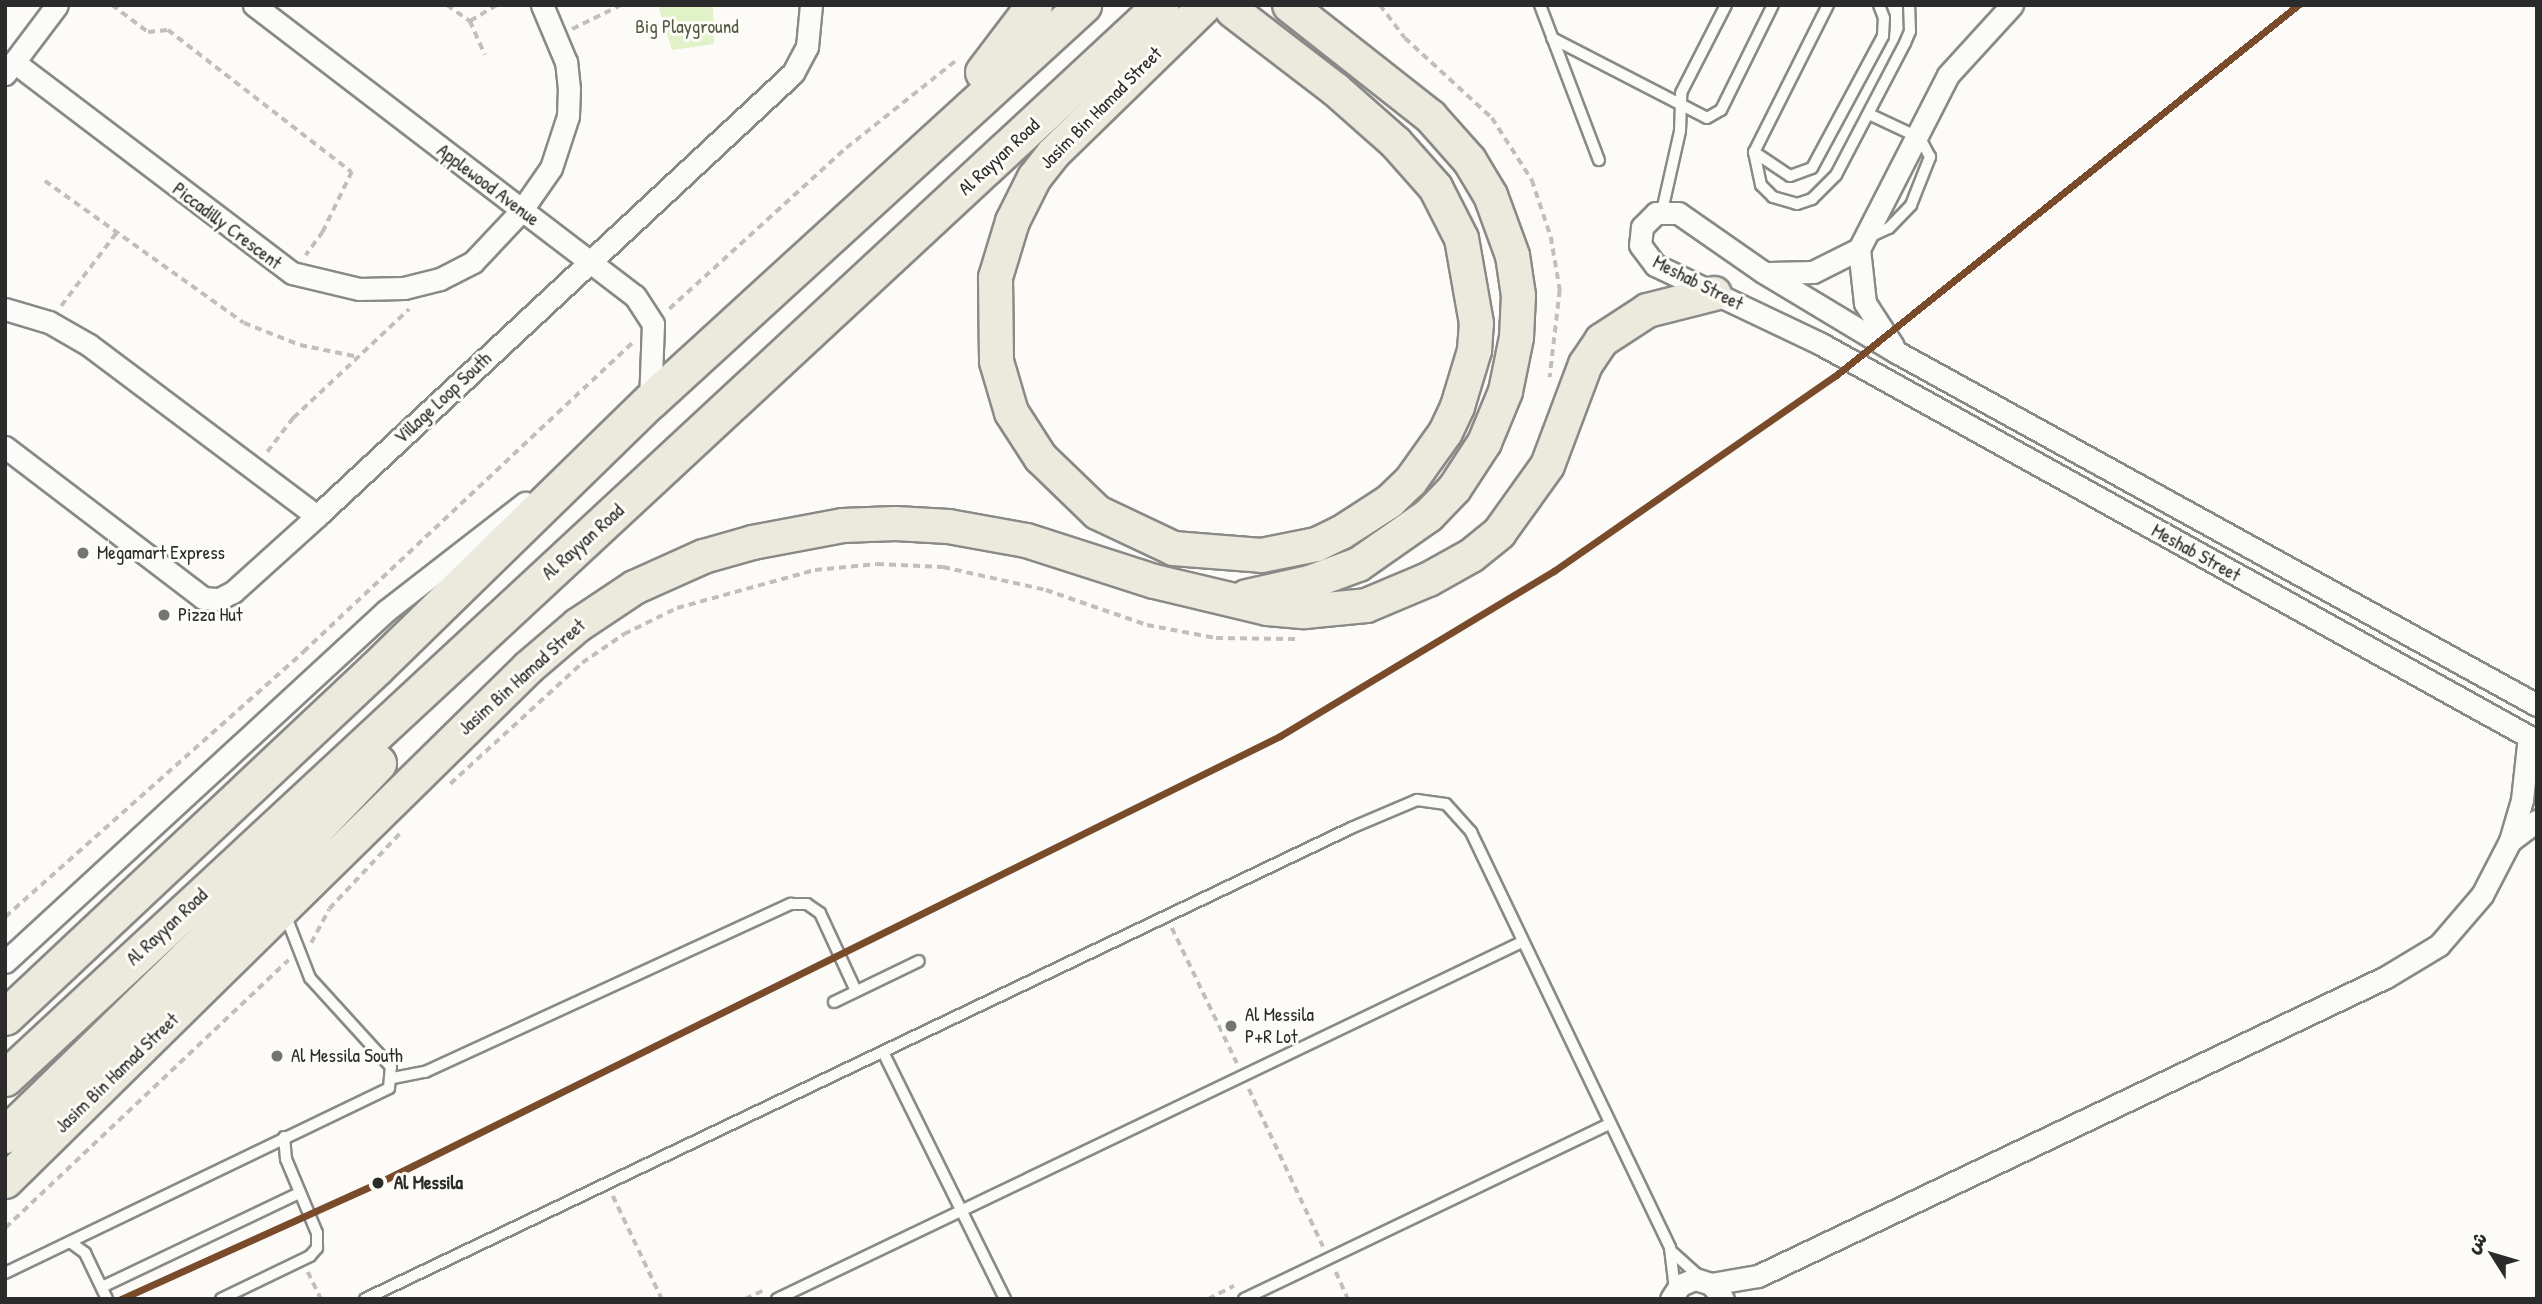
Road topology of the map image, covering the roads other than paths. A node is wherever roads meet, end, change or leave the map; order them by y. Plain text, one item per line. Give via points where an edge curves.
1 (57, 5) edge
2 (254, 5) edge
3 (541, 5) edge
4 (811, 5) edge
5 (1034, 5) edge
6 (1083, 5) edge
7 (1161, 5) edge
8 (1289, 5) edge
9 (1540, 5) edge
10 (1726, 5) edge
11 (1773, 5) edge
12 (1828, 5) edge
13 (1879, 5) edge
14 (1909, 5) edge
15 (2012, 5) edge
16 (1219, 7) edge
17 (1552, 38) junction
18 (10, 68) edge
19 (1680, 106) junction
20 (1869, 114) junction
21 (1913, 135) junction
22 (1754, 152) junction
23 (913, 160) junction
24 (1599, 160) dead end
25 (521, 211) junction
26 (1662, 211) junction
27 (1861, 245) junction
28 (588, 260) junction
29 (1763, 272) junction
30 (1714, 293) junction
31 (5, 309) edge
32 (1898, 353) junction
33 (650, 401) junction
34 (624, 427) junction
35 (5, 447) edge
36 (317, 516) junction
37 (842, 525) junction
38 (530, 590) junction
39 (1233, 599) junction
40 (2537, 705) edge
41 (2533, 738) edge
42 (2537, 821) edge
43 (2510, 841) junction
44 (271, 875) junction
45 (283, 908) junction
46 (1522, 942) junction
47 (919, 961) dead end
48 (5, 962) edge
49 (856, 991) junction
50 (834, 1002) dead end
51 (5, 1017) edge
52 (883, 1052) junction
53 (5, 1078) edge
54 (393, 1078) junction
55 (1609, 1124) junction
56 (5, 1135) edge
57 (284, 1138) junction
58 (5, 1181) edge
59 (299, 1193) junction
60 (962, 1210) junction
61 (70, 1242) junction
62 (1670, 1248) junction
63 (5, 1273) edge
64 (1758, 1276) junction
65 (102, 1287) junction
66 (1712, 1287) edge
67 (1673, 1294) edge
68 (107, 1299) edge
69 (220, 1299) edge
70 (365, 1299) edge
71 (777, 1299) edge
72 (1005, 1299) edge
73 (1244, 1299) edge
74 (1732, 1299) edge

1 - 18 street
2 - 25 street, Applewood Avenue
3 - 25 street, Piccadilly Crescent via 566,62 568,116 551,168
4 - 28 street, Village Loop South via 799,66
5 - 23 highway
6 - 23 highway
7 - 38 highway, Al Rayyan Road
8 - 39 main road via 1430,116 1474,168 1490,195 1511,255 1518,295 1517,337 1505,391 1484,442 1454,488 1429,515 1358,564 1309,582
9 - 17 lane
10 - 19 lane via 1686,81
11 - 19 lane via 1721,110 1701,118
12 - 22 lane
13 - 22 lane via 1883,36 1812,168 1790,176
14 - 20 lane via 1910,31
15 - 21 street via 1964,53
16 - 16 main road, Jasim Bin Hamad Street via 1335,89 1395,142 1435,187 1461,238 1476,323 1474,350 1457,406 1445,432 1410,481 1341,532 1316,544 1261,555 1173,548 1121,526 1076,496 1040,457 1011,412 996,360 995,277 1012,221 1034,177 1053,153
17 - 19 lane
17 - 24 lane
18 - 25 street, Piccadilly Crescent via 292,273 359,289 404,288 440,279 473,262
19 - 26 lane via 1678,144
20 - 21 lane
20 - 22 lane via 1825,189 1804,201 1781,201 1766,192 1756,178
21 - 27 street
21 - 27 lane via 1925,144 1930,158 1920,191 1895,223
23 - 33 highway
25 - 28 street, Applewood Avenue
26 - 29 street, Meshab Street via 1678,213
26 - 30 street, Meshab Street via 1646,221 1640,233 1645,257
27 - 29 street via 1813,272
27 - 32 street via 1865,303
28 - 33 street, Applewood Avenue via 635,296 653,324
28 - 36 street, Village Loop South
29 - 32 street, Meshab Street
30 - 39 main road, Jasim Bin Hamad Street via 1647,310 1601,340 1585,364 1558,439 1531,491 1499,531 1471,555 1410,589 1353,608 1284,610
30 - 41 street, Meshab Street via 1836,352
31 - 36 street via 49,322 89,345
32 - 40 street, Meshab Street
33 - 34 highway
34 - 48 street via 387,610
34 - 51 highway
35 - 36 street, Village Loop South via 203,598 219,599 233,592
37 - 39 main road, Jasim Bin Hamad Street via 895,523 991,532 1172,586
37 - 44 main road via 813,518 716,537 668,552 603,584 553,621 324,832
37 - 45 main road, Jasim Bin Hamad Street via 704,556 634,587 593,613 484,708
38 - 44 highway via 507,631 477,666
38 - 53 highway, Al Rayyan Road
41 - 43 street
42 - 43 street
43 - 64 street via 2463,922 2411,964
44 - 56 highway
45 - 54 lane via 297,952 327,1001 387,1063
45 - 58 main road, Jasim Bin Hamad Street
46 - 52 lane via 1465,820 1433,800 1417,800
46 - 55 lane
46 - 60 lane
47 - 49 lane
49 - 50 lane
49 - 54 lane via 820,913 807,904 791,904 425,1072
52 - 60 lane
52 - 70 lane
54 - 57 lane via 384,1091
55 - 62 lane
55 - 73 lane
57 - 59 lane via 286,1159
57 - 61 lane
59 - 65 lane
59 - 69 lane via 318,1238 314,1252
60 - 71 lane
60 - 72 lane
61 - 63 lane
61 - 65 lane via 85,1253
62 - 66 lane
62 - 67 lane
64 - 66 street
64 - 74 street
65 - 68 lane
66 - 67 street via 1687,1281

